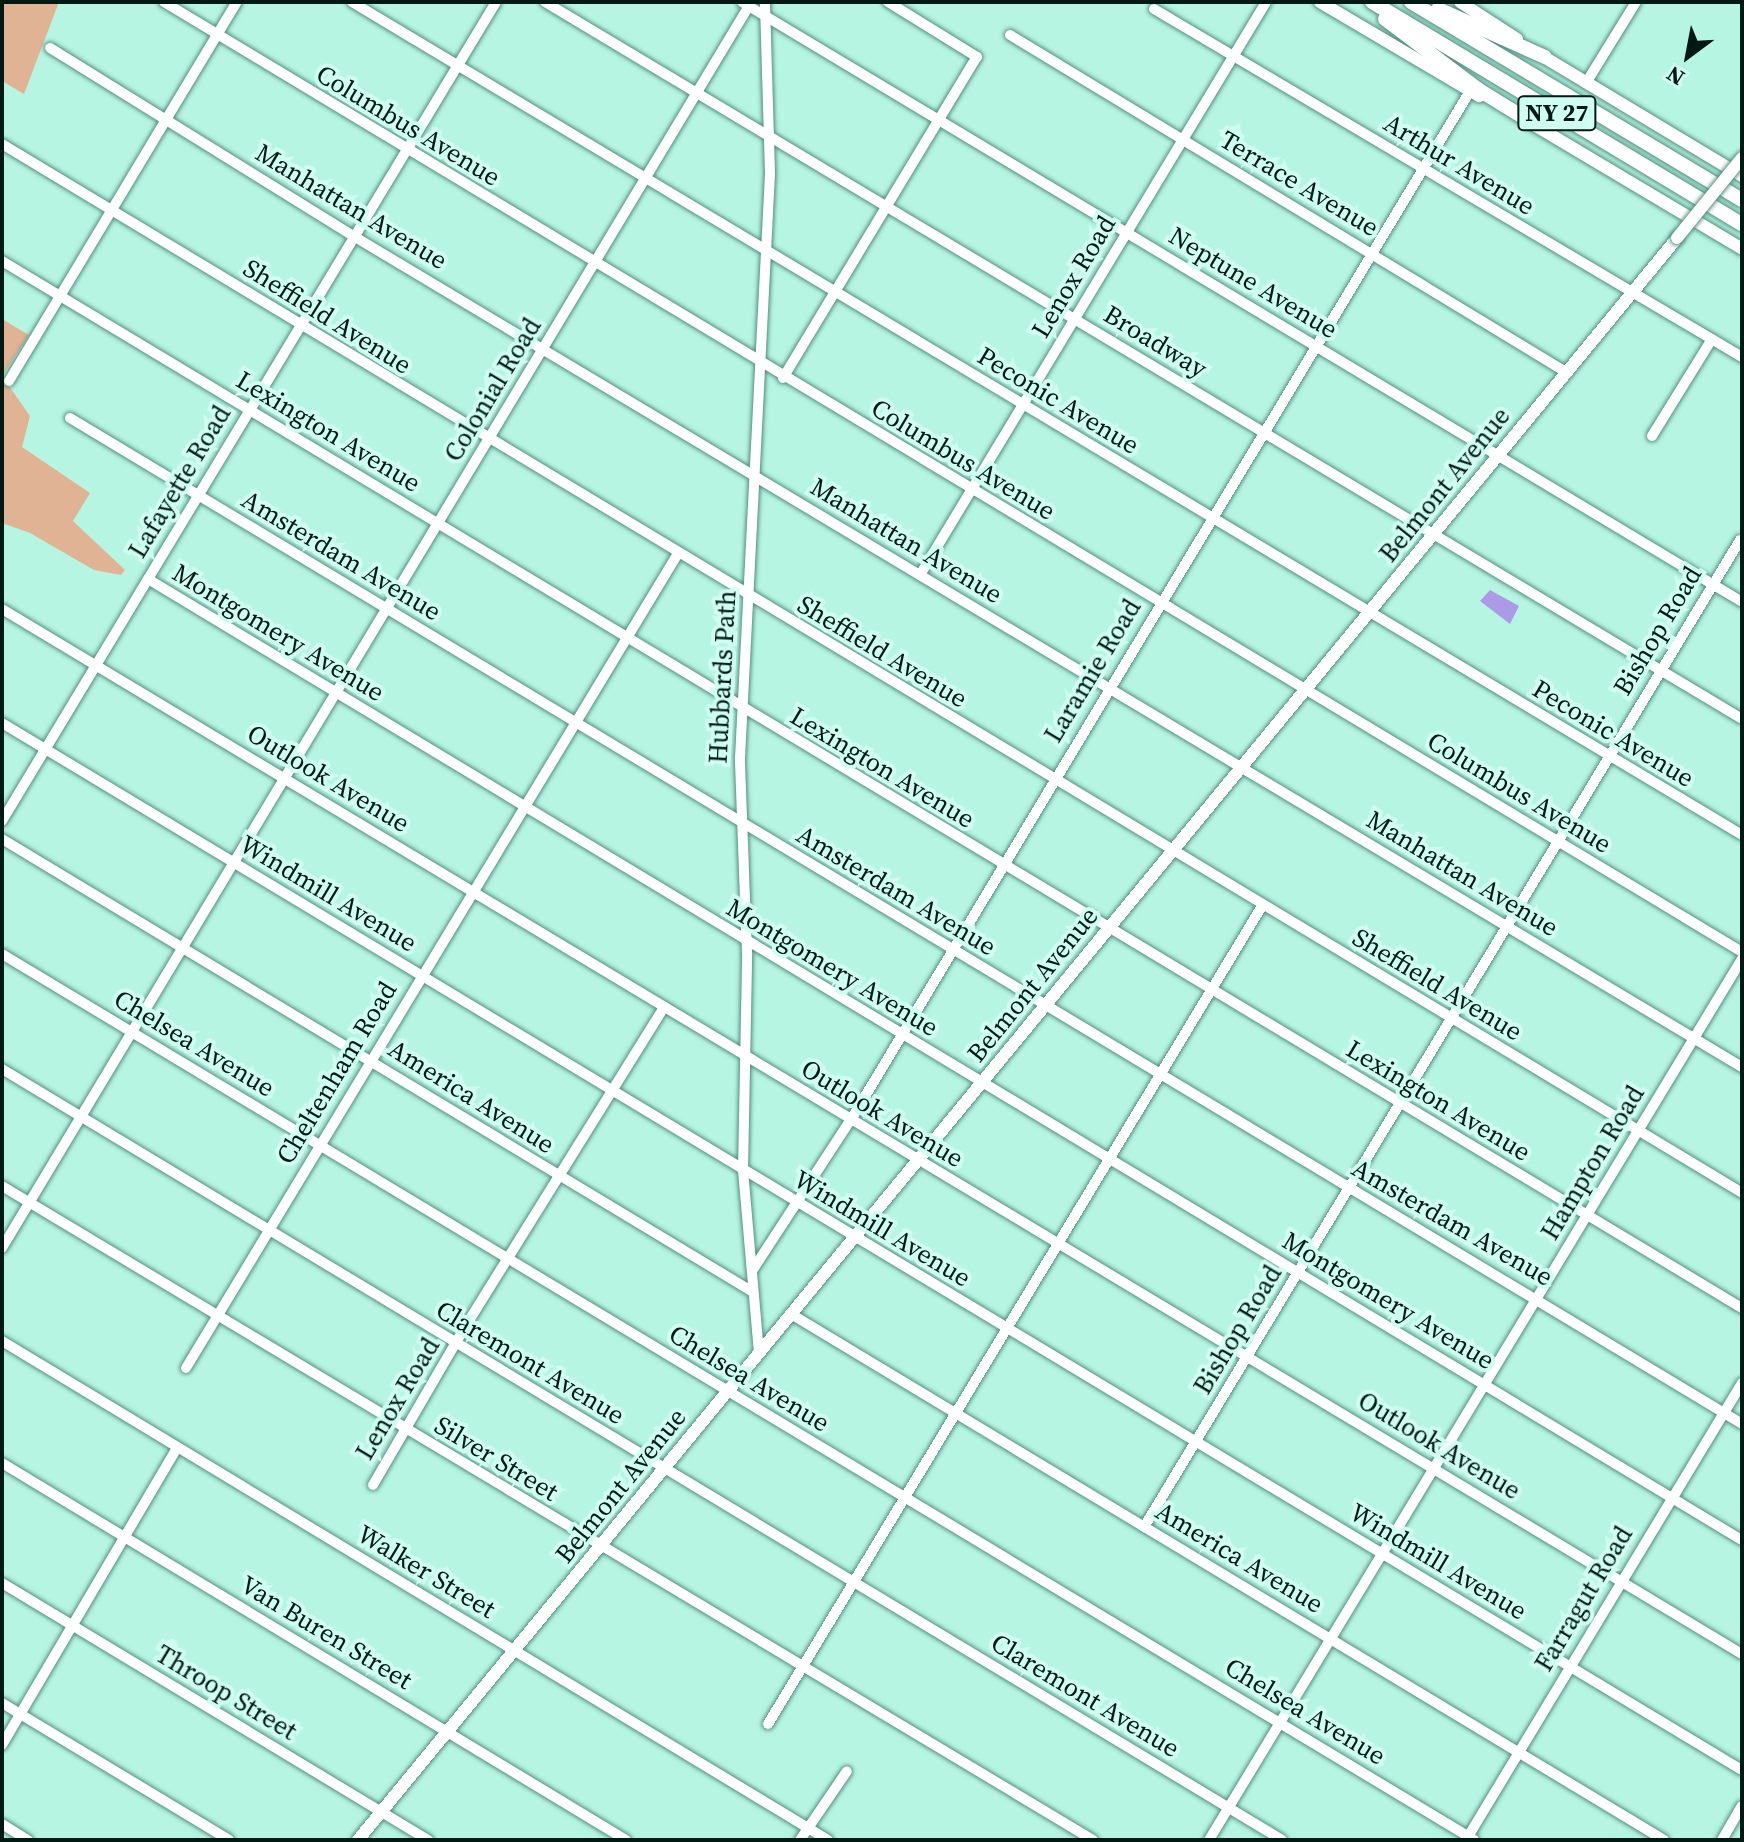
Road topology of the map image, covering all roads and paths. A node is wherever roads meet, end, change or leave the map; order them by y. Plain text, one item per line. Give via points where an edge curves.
1 (164, 2) edge
2 (237, 2) edge
3 (352, 2) edge
4 (496, 2) edge
5 (545, 2) edge
6 (765, 2) edge
7 (888, 2) edge
8 (1266, 2) edge
9 (1320, 2) edge
10 (1363, 2) edge
11 (1372, 2) edge
12 (1411, 2) edge
13 (1423, 2) edge
14 (1460, 2) edge
15 (1636, 2) edge
16 (746, 4) edge
17 (1154, 9) dead end
18 (766, 17) junction
19 (217, 35) junction
20 (1010, 35) dead end
21 (50, 48) dead end
22 (1233, 56) junction
23 (1545, 57) junction
24 (457, 66) junction
25 (1586, 83) junction
26 (1470, 91) junction
27 (697, 94) junction
28 (166, 120) junction
29 (938, 120) junction
30 (1536, 125) junction
31 (770, 136) junction
32 (1183, 139) junction
33 (2, 144) edge
34 (407, 151) junction
35 (1742, 158) edge
36 (1421, 168) junction
37 (1742, 176) edge
38 (645, 180) junction
39 (1742, 200) edge
40 (887, 206) junction
41 (111, 211) junction
42 (1742, 224) edge
43 (1126, 233) junction
44 (355, 237) junction
45 (1742, 249) edge
46 (766, 251) junction
47 (1372, 254) junction
48 (2, 261) edge
49 (595, 264) junction
50 (1631, 292) junction
51 (834, 293) junction
52 (60, 296) junction
53 (1075, 319) junction
54 (300, 328) junction
55 (1712, 339) junction
56 (1317, 347) junction
57 (544, 349) junction
58 (1742, 357) edge
59 (759, 363) junction
60 (1566, 372) junction
61 (783, 378) junction
62 (9, 381) dead end
63 (1023, 405) junction
64 (249, 410) junction
65 (70, 418) dead end
66 (1265, 434) junction
67 (1652, 436) dead end
68 (488, 441) junction
69 (1498, 454) junction
70 (755, 476) junction
71 (971, 490) junction
72 (198, 496) junction
73 (1211, 519) junction
74 (437, 524) junction
75 (1433, 534) junction
76 (1740, 540) dead end
77 (677, 555) junction
78 (920, 575) junction
79 (148, 579) junction
80 (1712, 584) junction
81 (749, 598) junction
82 (1742, 602) edge
83 (1159, 603) junction
84 (387, 608) junction
85 (2, 609) edge
86 (1368, 612) junction
87 (626, 640) junction
88 (96, 665) junction
89 (1660, 669) junction
90 (1109, 689) junction
91 (1304, 690) junction
92 (335, 693) junction
93 (742, 709) junction
94 (1742, 719) edge
95 (2, 723) edge
96 (576, 724) junction
97 (45, 749) junction
98 (1607, 756) junction
99 (1241, 767) junction
100 (284, 778) junction
101 (1054, 780) junction
102 (525, 810) junction
103 (2, 821) edge
104 (742, 824) junction
105 (1742, 835) edge
106 (2, 839) edge
107 (1556, 841) junction
108 (1171, 852) junction
109 (234, 863) junction
110 (1003, 866) junction
111 (474, 894) junction
112 (1262, 906) junction
113 (1506, 926) junction
114 (1108, 928) junction
115 (747, 942) junction
116 (183, 947) junction
117 (952, 950) junction
118 (1742, 952) edge
119 (2, 954) edge
120 (1742, 959) edge
121 (421, 976) junction
122 (1211, 990) junction
123 (1044, 1006) junction
124 (663, 1009) junction
125 (1451, 1019) junction
126 (131, 1032) junction
127 (901, 1036) junction
128 (1694, 1039) junction
129 (745, 1057) junction
130 (371, 1060) junction
131 (1742, 1067) edge
132 (2, 1069) edge
133 (1159, 1076) junction
134 (981, 1083) junction
135 (611, 1093) junction
136 (1400, 1103) junction
137 (81, 1117) junction
138 (851, 1121) junction
139 (1639, 1130) junction
140 (319, 1146) junction
141 (917, 1160) junction
142 (1109, 1160) junction
143 (743, 1171) junction
144 (560, 1177) junction
145 (2, 1186) edge
146 (1349, 1189) junction
147 (1742, 1193) edge
148 (29, 1202) junction
149 (799, 1205) junction
150 (1587, 1216) junction
151 (268, 1231) junction
152 (854, 1238) junction
153 (1058, 1244) junction
154 (2, 1248) edge
155 (507, 1258) junction
156 (752, 1271) junction
157 (1298, 1273) junction
158 (753, 1292) junction
159 (1536, 1297) junction
160 (1742, 1308) edge
161 (791, 1314) junction
162 (218, 1316) junction
163 (1007, 1329) junction
164 (2, 1341) edge
165 (457, 1344) junction
166 (759, 1353) junction
167 (1247, 1357) junction
168 (186, 1368) dead end
169 (1483, 1383) junction
170 (1742, 1383) edge
171 (726, 1392) junction
172 (1723, 1413) junction
173 (957, 1414) junction
174 (1742, 1424) edge
175 (406, 1430) junction
176 (1196, 1442) junction
177 (177, 1448) junction
178 (2, 1463) edge
179 (1431, 1467) junction
180 (663, 1469) junction
181 (373, 1485) dead end
182 (906, 1498) junction
183 (1671, 1498) junction
184 (1144, 1527) junction
185 (123, 1536) junction
186 (1742, 1540) edge
187 (600, 1547) junction
188 (1382, 1554) junction
189 (1621, 1581) junction
190 (2, 1583) edge
191 (853, 1583) junction
192 (70, 1624) junction
193 (1332, 1638) junction
194 (514, 1651) junction
195 (1742, 1654) edge
196 (1568, 1665) junction
197 (803, 1667) junction
198 (2, 1703) edge
199 (18, 1713) junction
200 (1279, 1723) junction
201 (768, 1724) dead end
202 (447, 1732) junction
203 (2, 1745) edge
204 (1518, 1752) junction
205 (1742, 1770) edge
206 (847, 1771) dead end
207 (1742, 1806) edge
208 (1228, 1807) junction
209 (381, 1812) junction
210 (2, 1824) edge
211 (808, 1828) junction
212 (1469, 1839) edge
213 (28, 1840) edge
214 (229, 1840) edge
215 (358, 1840) edge
216 (428, 1840) edge
217 (626, 1840) edge
218 (800, 1840) edge
219 (828, 1840) edge
220 (1093, 1840) edge
221 (1209, 1840) edge
222 (1282, 1840) edge
223 (1664, 1840) edge
224 (1722, 1840) edge

1 - 19 street, Columbus Avenue
2 - 19 street
3 - 24 street, Peconic Avenue
4 - 24 street, Lafayette Road
5 - 27 street, Broadway
6 - 18 street, Hubbards Path
7 - 29 street via 977,57
8 - 22 street, Lenox Road
9 - 26 main road
10 - 30 highway via 1479,90
11 - 42 highway, NY 27
12 - 39 highway, NY 27
13 - 23 highway
14 - 23 main road
15 - 25 street
16 - 18 street, Neptune Avenue
16 - 27 street, Colonial Road
17 - 22 street, Arthur Avenue
18 - 29 street, Neptune Avenue
18 - 31 street, Hubbards Path
19 - 28 street
19 - 34 street, Columbus Avenue
20 - 32 street, Terrace Avenue
21 - 28 street, Manhattan Avenue
22 - 32 street, Lenox Road
22 - 36 street, Arthur Avenue
23 - 25 main road
24 - 34 street, Lafayette Road
24 - 38 street, Peconic Avenue
25 - 37 main road
26 - 30 main road
26 - 36 street, Laramie Road
27 - 31 street, Broadway
27 - 38 street, Colonial Road
28 - 41 street
28 - 44 street, Manhattan Avenue
29 - 40 street
29 - 43 street, Neptune Avenue
30 - 45 main road
31 - 40 street, Broadway
31 - 46 street, Hubbards Path
32 - 43 street, Lenox Road
32 - 47 street, Terrace Avenue
33 - 41 street, Sheffield Avenue
34 - 44 street, Lafayette Road
34 - 49 street, Columbus Avenue
35 - 50 main road, Belmont Avenue, bridge
36 - 47 street, Laramie Road
36 - 50 street, Arthur Avenue
38 - 46 street, Peconic Avenue
38 - 49 street, Colonial Road
40 - 51 street
40 - 53 street, Broadway
41 - 52 street
41 - 54 street, Sheffield Avenue
43 - 53 street, Lenox Road
43 - 56 street, Neptune Avenue
44 - 54 street, Lafayette Road
44 - 57 street, Manhattan Avenue
46 - 51 street, Peconic Avenue
46 - 59 street, Hubbards Path
47 - 56 street, Laramie Road
47 - 60 street, Terrace Avenue
48 - 52 street, Lexington Avenue
49 - 57 street, Colonial Road
49 - 59 street, Columbus Avenue
50 - 55 street, Arthur Avenue
50 - 60 main road, Belmont Avenue
51 - 61 street
51 - 63 street, Peconic Avenue
52 - 62 street
52 - 64 street, Lexington Avenue
53 - 63 street, Lenox Road
53 - 66 street, Broadway
54 - 64 street, Lafayette Road
54 - 68 street, Sheffield Avenue
55 - 58 street, Arthur Avenue
55 - 67 street
56 - 66 street, Laramie Road
56 - 69 street, Neptune Avenue
57 - 68 street, Colonial Road
57 - 70 street, Manhattan Avenue
59 - 61 street, Columbus Avenue
59 - 70 street, Hubbards Path
60 - 69 main road, Belmont Avenue
61 - 71 street, Columbus Avenue
63 - 71 street, Lenox Road
63 - 73 street, Peconic Avenue
64 - 72 street, Lafayette Road
64 - 74 street, Lexington Avenue
65 - 72 street, Amsterdam Avenue
66 - 73 street, Laramie Road
66 - 75 street, Broadway
68 - 74 street, Colonial Road
68 - 77 street, Sheffield Avenue
69 - 75 main road, Belmont Avenue
69 - 80 street, Neptune Avenue
70 - 78 street, Manhattan Avenue
70 - 81 street, Hubbards Path
71 - 78 street, Lenox Road
71 - 83 street, Columbus Avenue
72 - 79 street, Lafayette Road
72 - 84 street, Amsterdam Avenue
73 - 83 street, Laramie Road
73 - 86 street, Peconic Avenue
74 - 84 street, Colonial Road
74 - 87 street, Lexington Avenue
75 - 86 main road, Belmont Avenue
75 - 89 street, Broadway
76 - 80 street, Bishop Road
77 - 81 street, Sheffield Avenue
77 - 87 street, Cheltenham Road
78 - 90 street, Manhattan Avenue
79 - 88 street, Lafayette Road
79 - 92 street, Montgomery Avenue
80 - 82 street, Neptune Avenue
80 - 89 street, Bishop Road
81 - 93 street, Hubbards Path
81 - 101 street, Sheffield Avenue
83 - 90 street, Laramie Road
83 - 91 street, Columbus Avenue
84 - 92 street, Colonial Road
84 - 96 street, Amsterdam Avenue
85 - 88 street, Outlook Avenue
86 - 91 main road, Belmont Avenue
86 - 98 street, Peconic Avenue
87 - 93 street, Lexington Avenue
87 - 96 street, Cheltenham Road
88 - 97 street, Lafayette Road
88 - 100 street, Outlook Avenue
89 - 94 street, Broadway
89 - 98 street, Bishop Road
90 - 99 street, Manhattan Avenue
90 - 101 street, Laramie Road
91 - 99 main road, Belmont Avenue
91 - 107 street, Columbus Avenue
92 - 100 street, Colonial Road
92 - 102 street, Montgomery Avenue
93 - 104 street, Hubbards Path
93 - 110 street, Lexington Avenue
95 - 97 street, Windmill Avenue
96 - 102 street, Cheltenham Road
96 - 104 street, Amsterdam Avenue
97 - 103 street, Lafayette Road
97 - 109 street, Windmill Avenue
98 - 105 street, Peconic Avenue
98 - 107 street, Bishop Road
99 - 108 main road, Belmont Avenue
99 - 113 street, Manhattan Avenue
100 - 109 street, Colonial Road
100 - 111 street, Outlook Avenue
101 - 108 street, Sheffield Avenue
101 - 110 street, Laramie Road
102 - 111 street, Cheltenham Road
102 - 115 street, Montgomery Avenue
104 - 115 street, Hubbards Path
104 - 117 street, Amsterdam Avenue
106 - 116 street, America Avenue
107 - 113 street, Bishop Road
107 - 118 street, Columbus Avenue
108 - 112 street, Sheffield Avenue
108 - 114 main road, Belmont Avenue
109 - 116 street, Colonial Road
109 - 121 street, Windmill Avenue
110 - 114 street, Lexington Avenue
110 - 117 street, Laramie Road
111 - 121 street, Cheltenham Road
111 - 124 street, Outlook Avenue
112 - 122 street
112 - 125 street, Sheffield Avenue
113 - 125 street, Bishop Road
113 - 128 street, Manhattan Avenue
114 - 122 street, Lexington Avenue
114 - 123 main road, Belmont Avenue
115 - 127 street, Montgomery Avenue
115 - 129 street, Hubbards Path
116 - 126 street, Colonial Road
116 - 130 street, America Avenue
117 - 123 street, Amsterdam Avenue
117 - 127 street, Laramie Road
119 - 126 street, Chelsea Avenue
120 - 128 street, Hampton Road
121 - 130 street, Cheltenham Road
121 - 135 street, Windmill Avenue
122 - 133 street
122 - 136 street, Lexington Avenue
123 - 133 street, Amsterdam Avenue
123 - 134 main road, Belmont Avenue
124 - 129 street, Outlook Avenue
124 - 135 street, Lenox Road
125 - 136 street, Bishop Road
125 - 139 street, Sheffield Avenue
126 - 137 street, Colonial Road
126 - 140 street, Chelsea Avenue
127 - 134 street, Montgomery Avenue
127 - 138 street, Laramie Road
128 - 131 street, Manhattan Avenue
128 - 139 street, Hampton Road
129 - 138 street, Outlook Avenue
129 - 143 street, Hubbards Path
130 - 140 street, Cheltenham Road
130 - 144 street, America Avenue
132 - 137 street, Claremont Avenue
133 - 142 street
133 - 146 street, Amsterdam Avenue
134 - 141 main road, Belmont Avenue
134 - 142 street, Montgomery Avenue
135 - 143 street, Windmill Avenue
135 - 144 street, Lenox Road
136 - 146 street, Bishop Road
136 - 150 street, Lexington Avenue
137 - 148 street, Colonial Road
137 - 151 street, Claremont Avenue
138 - 141 street, Outlook Avenue
138 - 149 street, Laramie Road
139 - 147 street, Sheffield Avenue
139 - 150 street, Hampton Road
140 - 151 street, Cheltenham Road
140 - 155 street, Chelsea Avenue
141 - 152 main road, Belmont Avenue
141 - 153 street, Outlook Avenue
142 - 153 street
142 - 157 street, Montgomery Avenue
143 - 149 street, Windmill Avenue
143 - 156 street, Hubbards Path
144 - 155 street, Lenox Road
144 - 158 street, America Avenue
145 - 148 street, Silver Street
146 - 157 street, Bishop Road
146 - 159 street, Amsterdam Avenue
148 - 154 street, Colonial Road
148 - 162 street, Silver Street
149 - 152 street, Windmill Avenue
149 - 156 street, Laramie Road
150 - 159 street, Hampton Road
150 - 160 street, Lexington Avenue
151 - 162 street, Cheltenham Road
151 - 165 street, Claremont Avenue
152 - 161 main road, Belmont Avenue
152 - 163 street, Windmill Avenue
153 - 163 street
153 - 167 street, Outlook Avenue
155 - 165 street, Lenox Road
155 - 171 street, Chelsea Avenue
156 - 158 street, Hubbards Path
157 - 167 street, Bishop Road
157 - 169 street, Montgomery Avenue
158 - 166 street, Hubbards Path
159 - 169 street, Hampton Road
159 - 172 street, Amsterdam Avenue
161 - 166 main road, Belmont Avenue
161 - 173 street, America Avenue
162 - 168 street, Cheltenham Road
162 - 175 street, Silver Street
163 - 173 street
163 - 176 street, Windmill Avenue
164 - 177 street, Walker Street
165 - 175 street, Lenox Road
165 - 180 street, Claremont Avenue
166 - 171 main road, Belmont Avenue
167 - 176 street, Bishop Road
167 - 179 street, Outlook Avenue
169 - 179 street, Hampton Road
169 - 183 street, Montgomery Avenue
170 - 172 street, Farragut Road
171 - 180 main road, Belmont Avenue
171 - 182 street, Chelsea Avenue
172 - 174 street, Amsterdam Avenue
172 - 183 street, Farragut Road
173 - 182 street
173 - 184 street, America Avenue
175 - 181 street, Lenox Road
175 - 187 street, Silver Street
176 - 184 street, Bishop Road
176 - 188 street, Windmill Avenue
177 - 185 street
177 - 194 street, Walker Street
178 - 185 street, Van Buren Street
179 - 188 street, Hampton Road
179 - 189 street, Outlook Avenue
180 - 187 main road, Belmont Avenue
180 - 191 street, Claremont Avenue
182 - 191 street
182 - 200 street, Chelsea Avenue
183 - 186 street, Montgomery Avenue
183 - 189 street, Farragut Road
184 - 193 street, America Avenue
185 - 192 street
185 - 202 street, Van Buren Street
187 - 194 main road, Belmont Avenue
187 - 197 street, Silver Street
188 - 193 street, Hampton Road
188 - 196 street, Windmill Avenue
189 - 195 street, Outlook Avenue
189 - 196 street, Farragut Road
190 - 192 street, Throop Street
191 - 197 street
191 - 208 street, Claremont Avenue
192 - 199 street
192 - 209 street, Throop Street
193 - 200 street, Hampton Road
193 - 204 street, America Avenue
194 - 202 main road, Belmont Avenue
194 - 211 street, Walker Street
196 - 204 street, Farragut Road
196 - 205 street, Windmill Avenue
197 - 201 street
197 - 220 street, Silver Street
198 - 199 street
199 - 203 street
199 - 214 street
200 - 208 street, Hampton Road
200 - 212 street, Chelsea Avenue
202 - 209 main road, Belmont Avenue
202 - 217 street, Van Buren Street
204 - 212 street, Farragut Road
204 - 223 street, America Avenue
206 - 211 street
207 - 224 street
208 - 221 street, Hampton Road
208 - 222 street, Claremont Avenue
209 - 215 main road, Belmont Avenue
209 - 216 street, Throop Street
210 - 213 street
211 - 218 street
211 - 219 street, Walker Street

